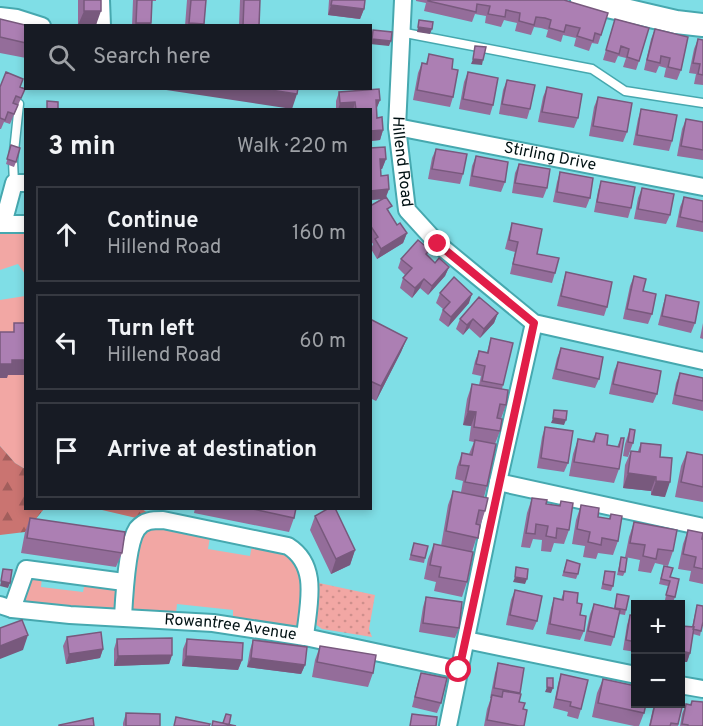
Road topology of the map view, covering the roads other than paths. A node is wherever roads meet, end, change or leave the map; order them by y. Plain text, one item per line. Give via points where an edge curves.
1 (101, 0) edge
2 (403, 0) edge
3 (582, 0) edge
4 (628, 5) edge
5 (0, 16) edge
6 (36, 24) edge
7 (102, 24) edge
8 (703, 25) edge
9 (400, 32) junction
10 (19, 104) edge
11 (703, 104) edge
12 (397, 127) junction
13 (20, 183) edge
14 (703, 187) edge
15 (1, 224) edge
16 (24, 224) edge
17 (534, 323) junction
18 (703, 361) edge
19 (498, 482) junction
20 (703, 527) edge
21 (124, 582) junction
22 (6, 607) edge
23 (123, 617) junction
24 (305, 637) junction
25 (466, 640) junction
26 (459, 670) junction
27 (631, 674) edge
28 (685, 686) edge
29 (703, 689) edge
30 (448, 726) edge

1 - 7 street
2 - 9 street, Hillend Road
3 - 4 main road
4 - 8 main road via 676,22
5 - 6 street
9 - 11 lane via 592,69 625,91
9 - 12 street, Hillend Road
10 - 13 lane via 13,161
12 - 14 street, Stirling Drive
12 - 17 street, Hillend Road via 407,210 438,244
13 - 15 street
15 - 16 street
17 - 18 street
17 - 19 street
19 - 20 street
19 - 25 street
21 - 22 street via 26,569
21 - 23 street
21 - 24 street via 137,529 148,521 163,520 288,546 303,560 309,575
22 - 23 street, Rowantree Avenue
23 - 24 street, Rowantree Avenue via 213,623
24 - 26 street, Rowantree Avenue
25 - 26 street
25 - 27 street
26 - 30 street
28 - 29 street

